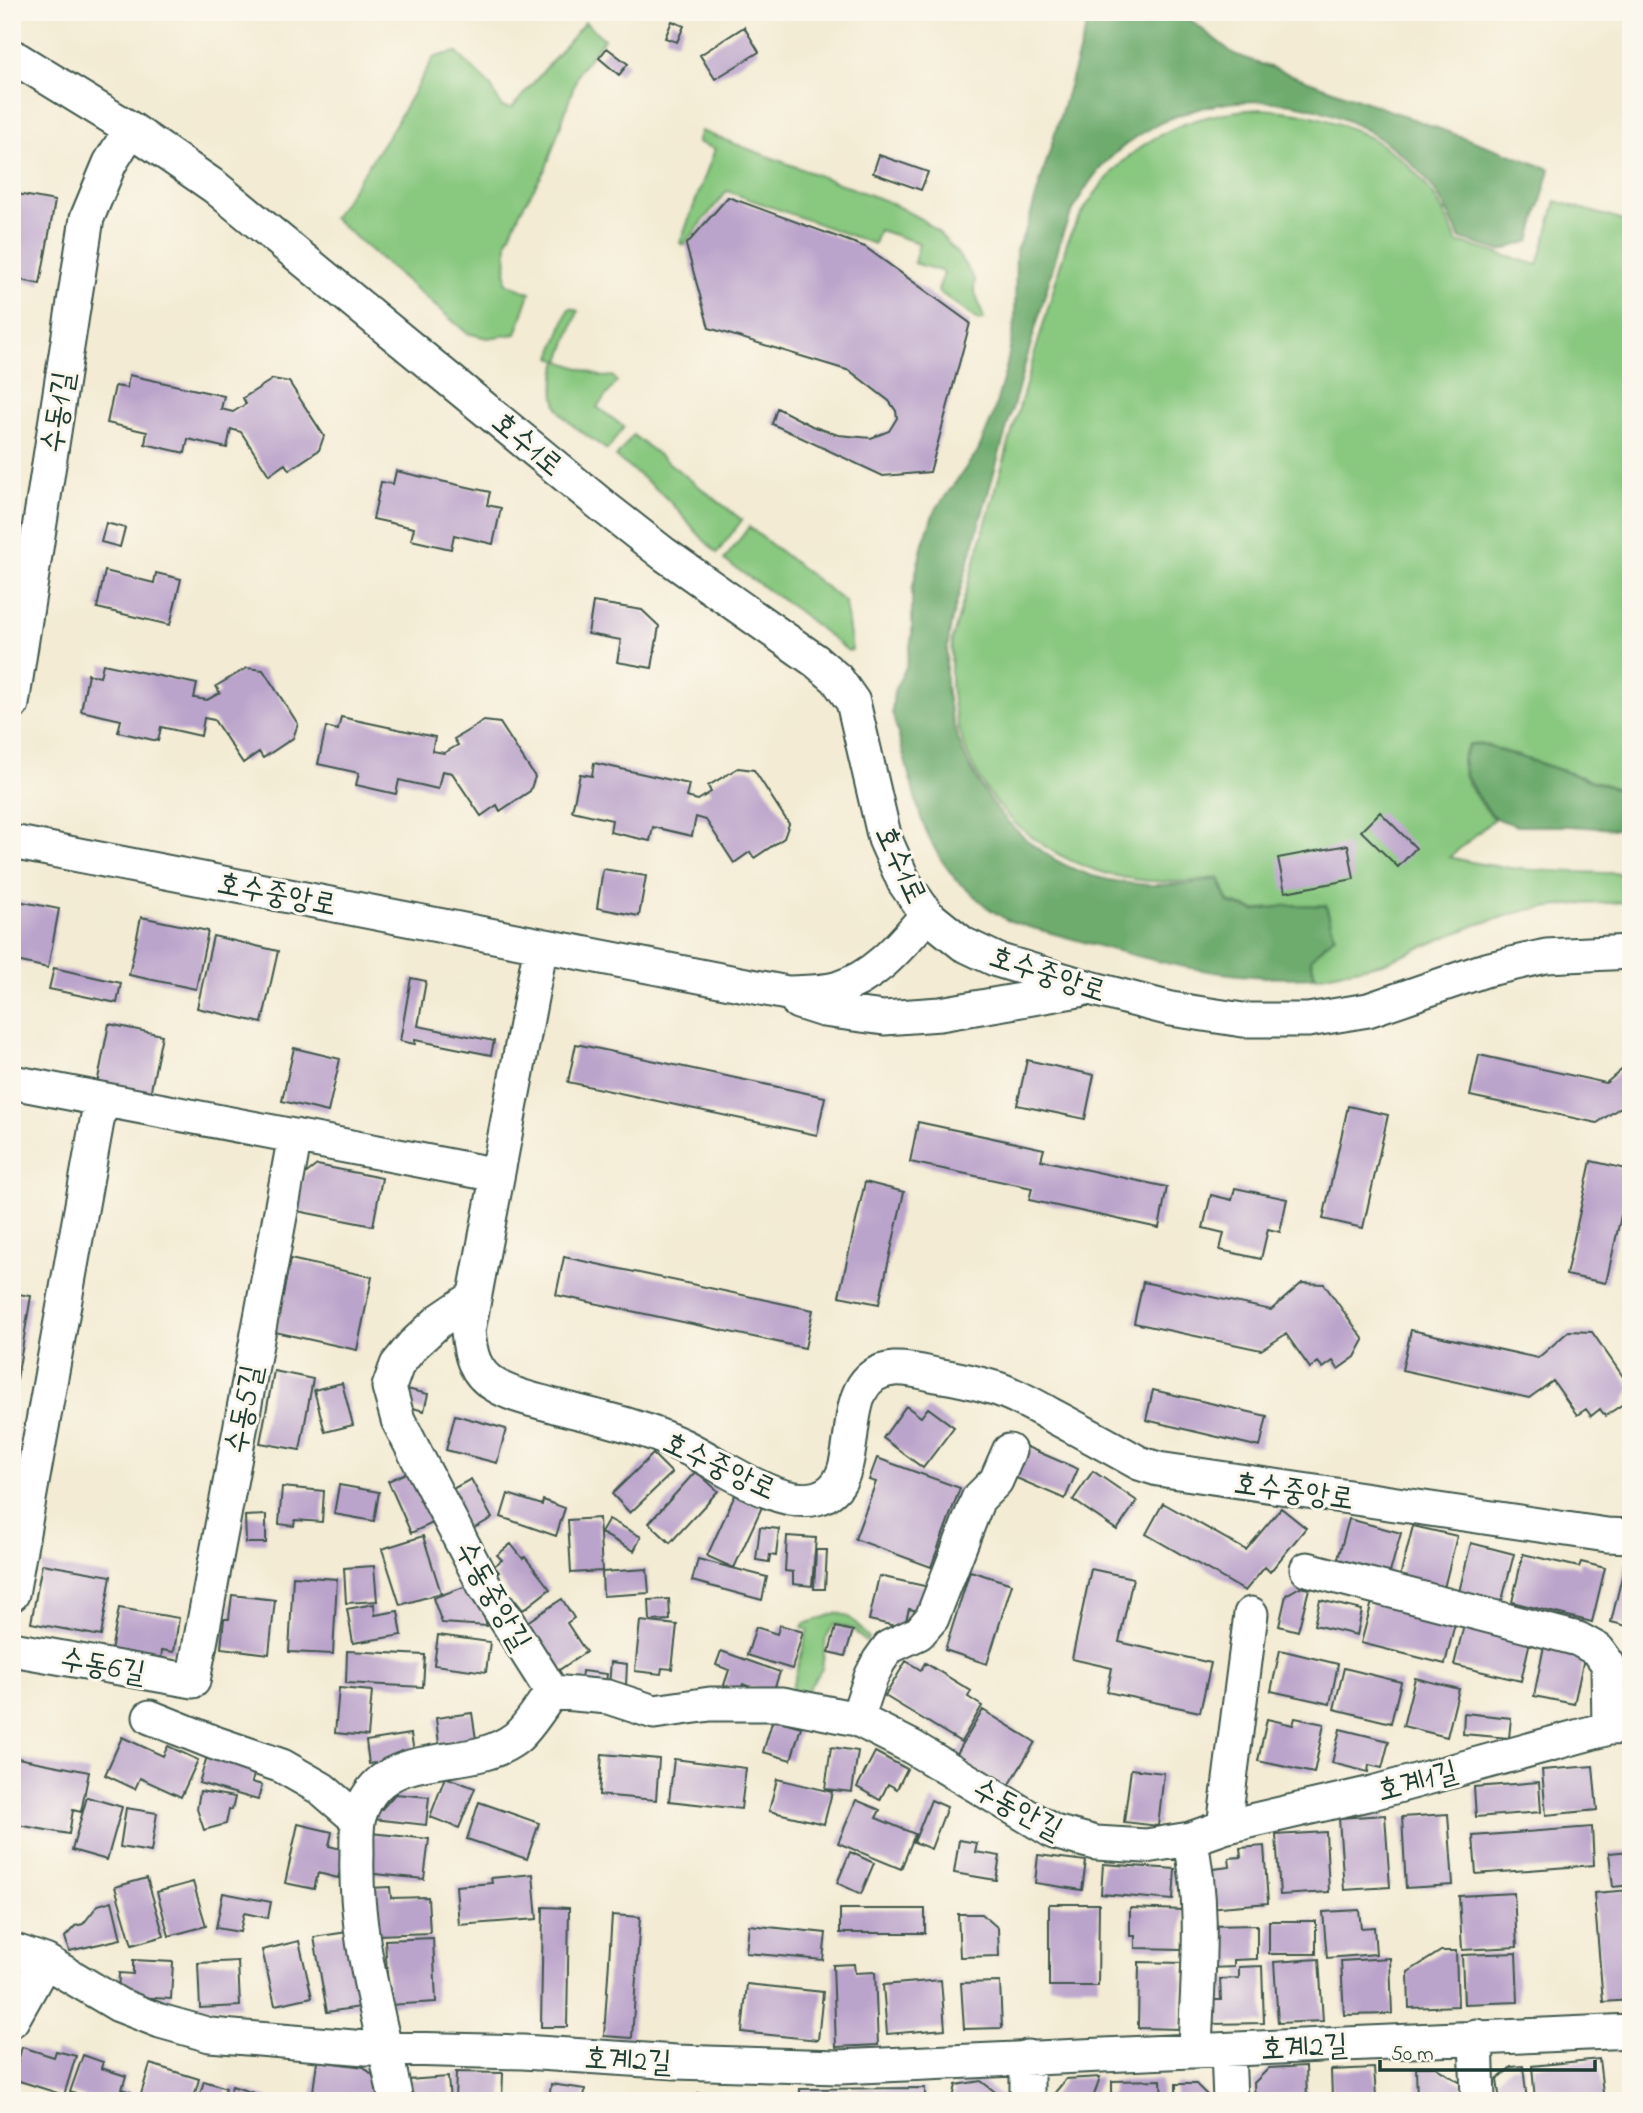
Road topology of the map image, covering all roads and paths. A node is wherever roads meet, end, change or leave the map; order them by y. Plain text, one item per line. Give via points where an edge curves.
1 (12, 56) edge
2 (131, 129) junction
3 (20, 602) edge
4 (12, 704) edge
5 (12, 842) edge
6 (927, 915) junction
7 (541, 945) junction
8 (1631, 952) edge
9 (745, 986) junction
10 (1090, 988) junction
11 (12, 1082) edge
12 (101, 1099) junction
13 (295, 1136) junction
14 (497, 1175) junction
15 (474, 1297) junction
16 (1009, 1451) dead end
17 (1631, 1536) edge
18 (1307, 1569) dead end
19 (12, 1594) edge
20 (1251, 1615) dead end
21 (12, 1649) edge
22 (193, 1681) joint
23 (552, 1692) junction
24 (150, 1717) dead end
25 (857, 1719) junction
26 (1620, 1727) edge
27 (358, 1820) junction
28 (1224, 1827) junction
29 (1190, 1839) junction
30 (12, 1950) edge
31 (45, 1961) junction
32 (12, 2020) edge
33 (1631, 2031) edge
34 (1476, 2036) junction
35 (386, 2048) junction
36 (1228, 2050) junction
37 (1195, 2051) junction
38 (1027, 2057) junction
39 (396, 2101) edge
40 (1027, 2101) edge
41 (1230, 2101) edge
42 (1478, 2101) edge

1 - 2 street, 호수1로
2 - 3 street, 수동1길 via 110,163 88,218
2 - 6 street, 호수1로 via 215,187 664,554 837,680 853,702 885,839 904,882
3 - 4 street, 수동1길
5 - 7 street, 호수중앙로
6 - 9 street, 호수중앙로 via 861,980 833,990 788,993
6 - 10 street, 호수중앙로 via 963,944 997,960
7 - 9 street, 호수중앙로
7 - 14 street, 호수중앙로
8 - 10 street, 호수중앙로 via 1546,956 1485,970 1368,1010 1308,1020 1231,1018 1171,1009
9 - 10 street via 822,1010 884,1018 940,1014
11 - 12 street
12 - 13 street
12 - 19 street
13 - 14 street
13 - 22 street, 수동5길
14 - 15 street, 호수중앙로
15 - 17 street, 호수중앙로 via 468,1331 471,1356 479,1372 494,1385 680,1444 747,1481 795,1499 816,1499 830,1493 842,1478 858,1395 877,1373 894,1369 957,1378 999,1390 1158,1469
15 - 23 street, 수동중앙길 via 413,1345 389,1387 398,1420 484,1585
16 - 25 street via 996,1481 978,1499 932,1618 919,1633 889,1647 870,1677
18 - 26 street, 호계1길 via 1578,1639 1598,1650 1608,1664
20 - 28 street
21 - 22 street, 수동6길
23 - 25 street, 수동안길 via 608,1697 654,1712 710,1704 782,1704
23 - 27 street via 517,1737 495,1751 389,1774 365,1801
24 - 27 street via 282,1766 322,1789
25 - 29 street, 수동안길 via 912,1746 1054,1832 1096,1843 1146,1846
26 - 28 street, 호계1길
27 - 35 street via 356,1886
28 - 29 street, 호계1길
29 - 37 street via 1197,1870 1199,1928
30 - 31 street, 호계2길
31 - 32 street
31 - 35 street, 호계2길 via 119,2004 210,2035
33 - 34 street, 호계2길
34 - 36 street, 호계2길
34 - 42 street
35 - 38 street, 호계2길 via 839,2067
35 - 39 street
36 - 37 street, 호계2길
36 - 41 street, 호계2길
37 - 38 street, 호계2길
38 - 40 street

